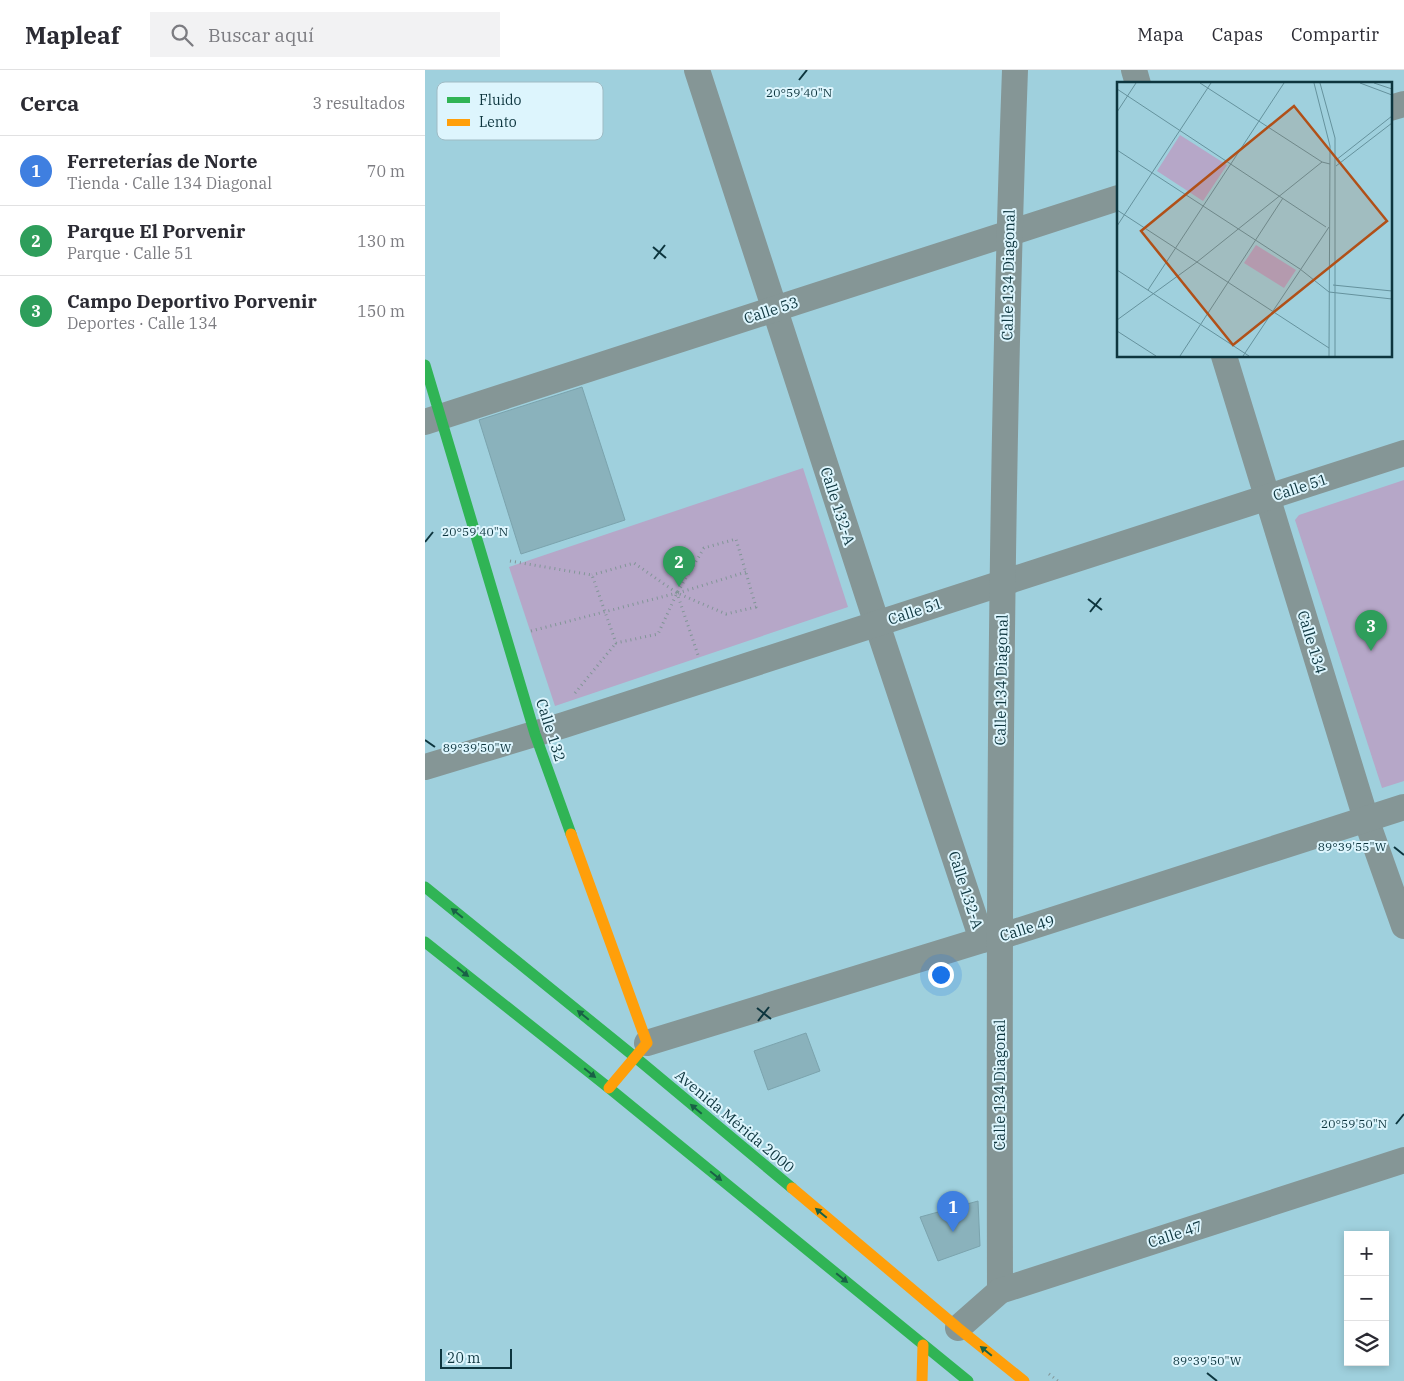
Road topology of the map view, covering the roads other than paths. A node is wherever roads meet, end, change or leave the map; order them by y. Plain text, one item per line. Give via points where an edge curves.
1 (697, 70) edge
2 (1015, 70) edge
3 (1404, 104) edge
4 (1391, 108) edge
5 (1117, 198) edge
6 (1009, 233) junction
7 (775, 309) junction
8 (1225, 358) edge
9 (425, 365) edge
10 (433, 419) edge
11 (1404, 453) edge
12 (1268, 497) junction
13 (1002, 583) junction
14 (877, 624) junction
15 (535, 734) junction
16 (425, 767) edge
17 (1404, 807) edge
18 (1366, 819) junction
19 (425, 886) edge
20 (1404, 926) edge
21 (991, 939) junction
22 (425, 942) edge
23 (641, 1050) junction
24 (609, 1088) junction
25 (1404, 1160) edge
26 (999, 1291) junction
27 (958, 1328) junction
28 (923, 1344) junction
29 (955, 1376) edge
30 (922, 1381) edge
31 (968, 1381) edge
32 (1024, 1381) edge

1 - 7 street, Calle 132-A
2 - 6 street, Calle 134 Diagonal
3 - 4 street
5 - 6 street, Calle 53
6 - 7 street, Calle 53
6 - 13 street, Calle 134 Diagonal
7 - 10 street, Calle 53
7 - 14 street, Calle 132-A
8 - 12 street, Calle 134
9 - 10 main road, Calle 132
10 - 15 main road, Calle 132 via 483,557
11 - 12 street, Calle 51
12 - 13 street, Calle 51
12 - 18 street, Calle 134
13 - 14 street, Calle 51
13 - 21 street, Calle 134 Diagonal
14 - 15 street, Calle 51
14 - 21 street, Calle 132-A
15 - 16 street, Calle 51
15 - 23 main road, Calle 132
17 - 18 street, Calle 49
18 - 20 street, Calle 134
18 - 21 street, Calle 49
23 -> 19 main road, Avenida Mérida 2000
21 - 23 street, Calle 49
21 - 26 street, Calle 134 Diagonal
22 -> 24 main road
23 - 24 main road
27 -> 23 main road, Avenida Mérida 2000
24 -> 28 main road
25 - 26 street, Calle 47
26 - 27 street, Calle 47
32 -> 27 main road, Avenida Mérida 2000
28 - 29 main road
28 - 30 main road
29 - 31 main road

